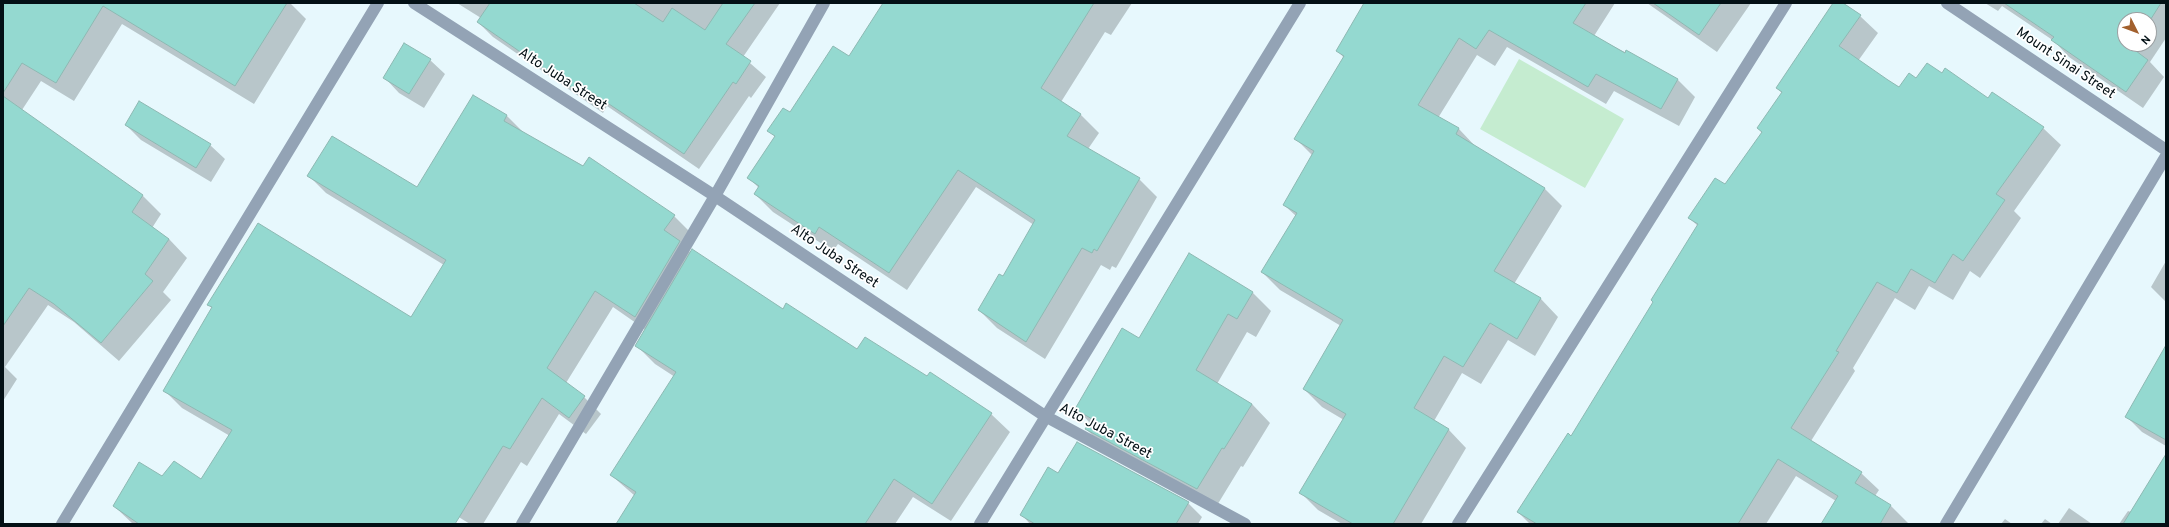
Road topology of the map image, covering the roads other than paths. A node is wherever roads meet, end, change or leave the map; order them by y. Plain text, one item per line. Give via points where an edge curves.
1 (378, 3) edge
2 (414, 3) edge
3 (824, 3) edge
4 (1300, 3) edge
5 (1786, 3) edge
6 (1946, 3) edge
7 (2166, 150) edge
8 (2166, 156) edge
9 (715, 196) junction
10 (1045, 416) junction
11 (62, 524) edge
12 (522, 524) edge
13 (980, 524) edge
14 (1245, 524) edge
15 (1458, 524) edge
16 (1946, 524) edge

1 - 11 street
2 - 9 street, Alto Juba Street
3 - 9 street
4 - 10 street
5 - 15 street
6 - 7 street, Mount Sinai Street
8 - 16 street
9 - 10 street, Alto Juba Street
9 - 12 street
10 - 13 street
10 - 14 street, Alto Juba Street

